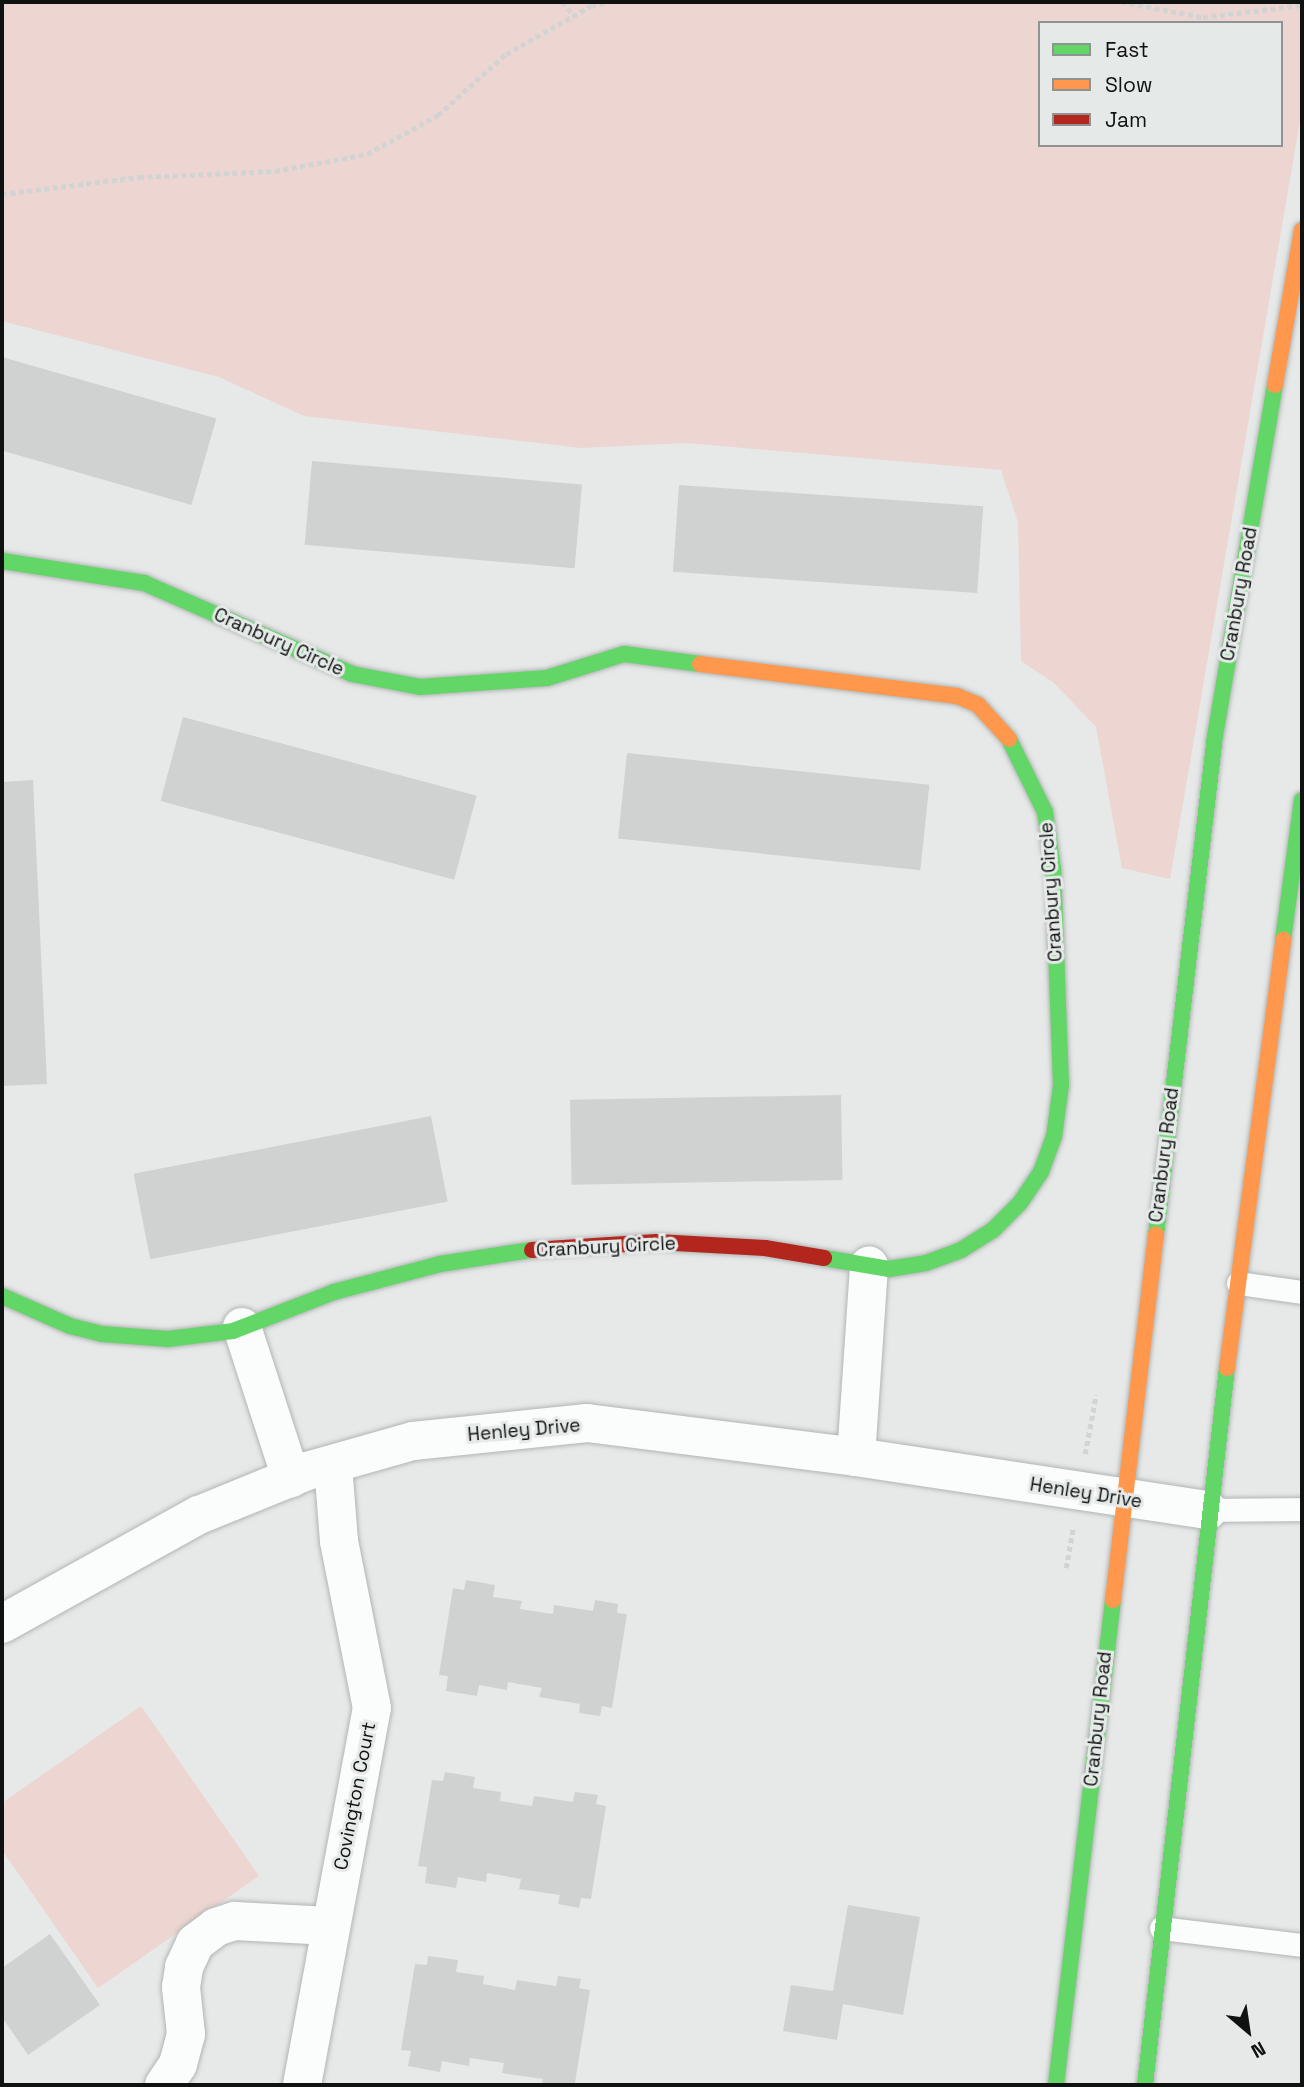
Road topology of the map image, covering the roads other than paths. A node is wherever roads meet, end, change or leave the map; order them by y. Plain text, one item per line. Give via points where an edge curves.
1 (1302, 230) edge
2 (2, 561) edge
3 (1302, 800) edge
4 (869, 1265) junction
5 (1238, 1283) junction
6 (1302, 1292) edge
7 (2, 1296) edge
8 (242, 1327) junction
9 (856, 1457) junction
10 (333, 1464) junction
11 (291, 1478) junction
12 (1123, 1500) junction
13 (1302, 1509) edge
14 (1208, 1510) junction
15 (2, 1624) edge
16 (330, 1926) junction
17 (1161, 1928) junction
18 (1302, 1945) edge
19 (164, 2085) edge
20 (302, 2085) edge
21 (1056, 2085) edge
22 (1144, 2085) edge

1 - 12 main road, Cranbury Road via 1215,736
2 - 4 main road, Cranbury Circle via 145,583 352,674 420,687 547,678 624,654 957,696 978,705 1017,747 1045,812 1053,869 1060,1072 1055,1137 1041,1172 1020,1203 993,1230 961,1250 926,1263 889,1269
3 - 5 main road
4 - 8 main road, Cranbury Circle via 765,1248 657,1242 548,1248 440,1264 334,1292
4 - 9 street
5 - 6 lane
5 - 14 main road
7 - 8 main road, Cranbury Circle via 70,1326 102,1334 168,1339
8 - 11 street
9 - 10 street, Henley Drive via 587,1423 413,1441
9 - 12 street, Henley Drive
10 - 11 street, Henley Drive
10 - 16 street, Covington Court via 339,1541 372,1708
11 - 15 street, Henley Drive via 199,1515
12 - 14 street, Henley Drive
12 - 21 main road, Cranbury Road
13 - 14 lane
14 - 17 main road
16 - 19 street via 235,1921 216,1927 195,1943 181,1987 186,2034 178,2064
16 - 20 street, Covington Court
17 - 18 lane
17 - 22 main road

